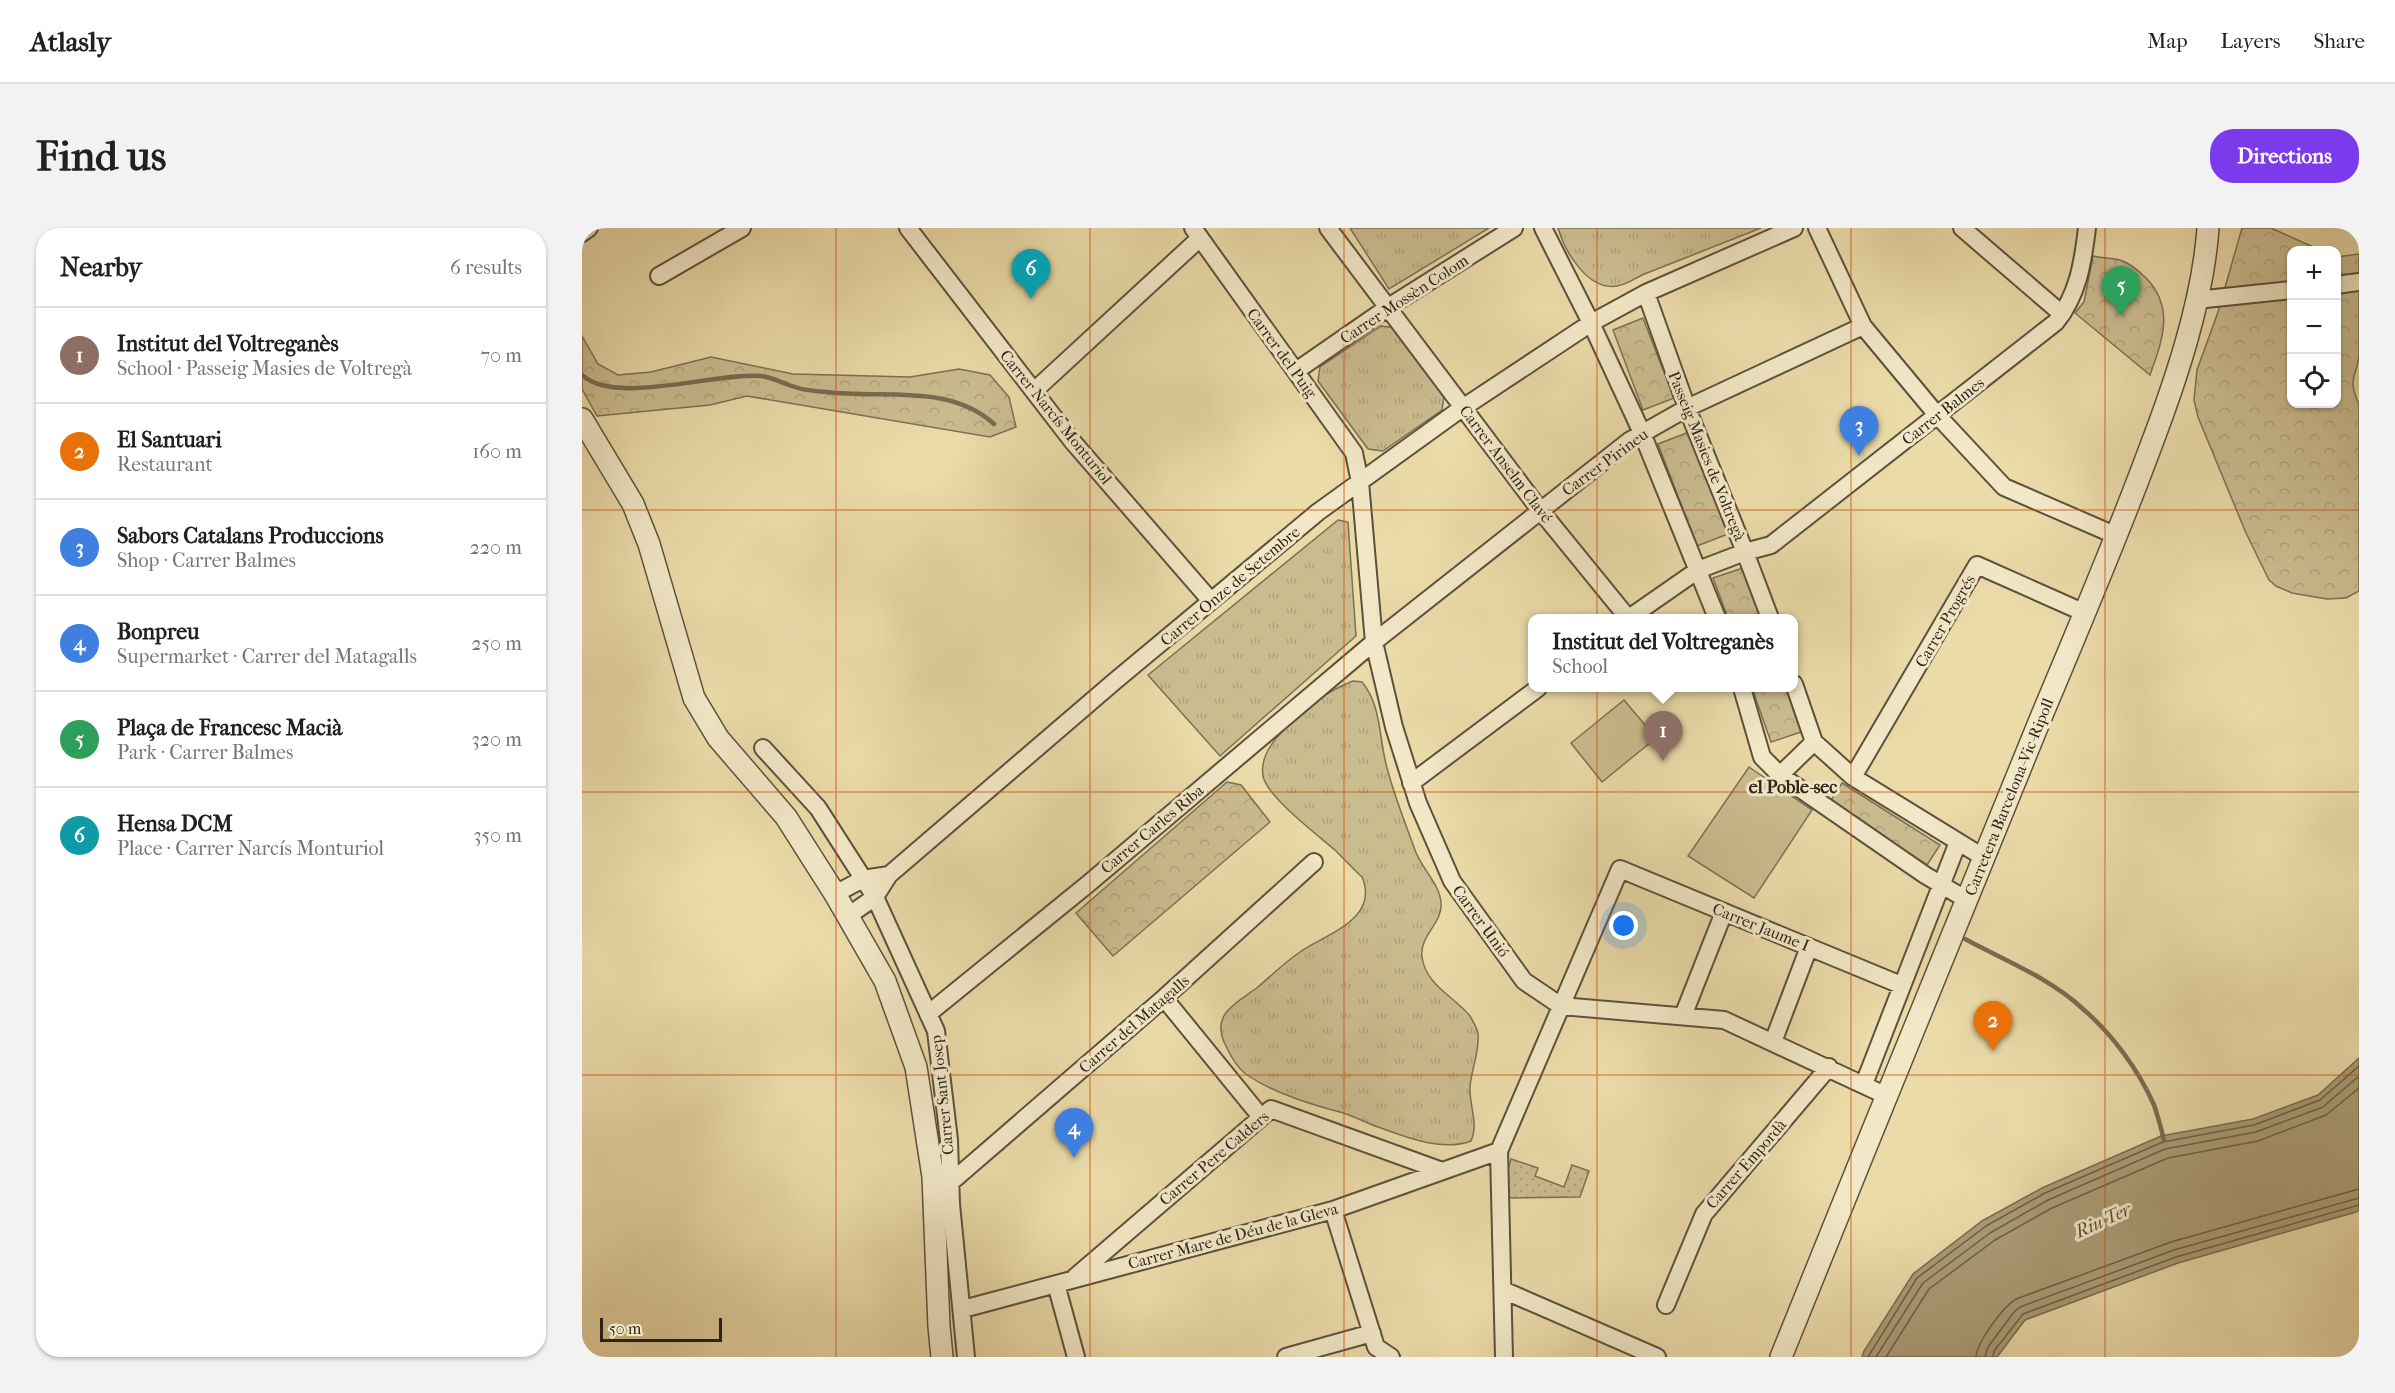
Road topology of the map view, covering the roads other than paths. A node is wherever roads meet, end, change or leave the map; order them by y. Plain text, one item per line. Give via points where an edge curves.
1 (589, 228) edge
2 (742, 228) edge
3 (908, 228) edge
4 (1328, 228) edge
5 (1514, 228) edge
6 (1543, 228) edge
7 (1794, 228) edge
8 (1817, 228) edge
9 (1962, 228) edge
10 (2087, 228) edge
11 (2208, 228) edge
12 (582, 233) edge
13 (1197, 233) edge
14 (658, 276) dead end
15 (2359, 282) edge
16 (2341, 284) edge
17 (2287, 291) edge
18 (1646, 293) junction
19 (2196, 300) junction
20 (1388, 308) junction
21 (2062, 314) junction
22 (1591, 323) junction
23 (1863, 326) junction
24 (1296, 371) junction
25 (1034, 392) junction
26 (1464, 408) junction
27 (1687, 408) junction
28 (1937, 415) junction
29 (582, 419) edge
30 (1642, 434) junction
31 (1360, 482) junction
32 (1540, 510) junction
33 (2117, 536) junction
34 (1745, 552) junction
35 (1698, 570) junction
36 (1211, 601) junction
37 (2085, 613) junction
38 (1626, 614) edge
39 (1635, 614) edge
40 (1715, 614) edge
41 (1768, 614) edge
42 (1374, 642) junction
43 (1531, 692) edge
44 (1744, 692) edge
45 (1797, 692) edge
46 (1814, 742) junction
47 (763, 748) dead end
48 (1780, 775) junction
49 (1853, 777) junction
50 (1412, 783) junction
51 (1958, 842) junction
52 (1983, 857) junction
53 (1314, 862) dead end
54 (889, 875) junction
55 (863, 879) junction
56 (1941, 884) junction
57 (835, 894) junction
58 (874, 897) junction
59 (1967, 900) junction
60 (1724, 912) junction
61 (848, 916) junction
62 (1809, 947) junction
63 (1901, 985) junction
64 (1164, 998) junction
65 (1561, 1006) junction
66 (928, 1014) junction
67 (1683, 1017) junction
68 (1773, 1042) junction
69 (1830, 1067) junction
70 (1864, 1084) junction
71 (1887, 1096) junction
72 (1261, 1117) junction
73 (1499, 1151) junction
74 (1443, 1171) junction
75 (950, 1183) junction
76 (1333, 1210) junction
77 (958, 1271) junction
78 (1064, 1282) junction
79 (1503, 1290) junction
80 (1666, 1305) dead end
81 (963, 1309) junction
82 (1373, 1346) edge
83 (942, 1357) edge
84 (956, 1357) edge
85 (966, 1357) edge
86 (1076, 1357) edge
87 (1287, 1357) edge
88 (1391, 1357) edge
89 (1504, 1357) edge
90 (1657, 1357) edge
91 (1781, 1357) edge

1 - 12 street
2 - 14 street
3 - 25 street, Carrer Narcís Monturiol
4 - 20 street, Carrer Anselm Clavé
5 - 20 street, Carrer Mossèn Colom
6 - 22 street
7 - 18 street, Carrer Onze de Setembre
8 - 23 street
9 - 21 street
10 - 21 street, Carrer Balmes via 2083,261
11 - 19 street, Carretera Barcelona-Vic-Ripoll
13 - 24 street, Carrer del Puig
13 - 25 street
15 - 16 street
17 - 19 street
18 - 22 street, Carrer Onze de Setembre
18 - 27 street, Passeig Masies de Voltregà
19 - 33 street, Carretera Barcelona-Vic-Ripoll via 2161,420
20 - 24 street, Carrer Mossèn Colom
20 - 26 street, Carrer Anselm Clavé
21 - 28 street, Carrer Balmes
22 - 26 street, Carrer Onze de Setembre
22 - 30 street
23 - 27 street, Carrer Pirineu
23 - 28 street
24 - 31 street, Carrer del Puig via 1354,453
25 - 36 street, Carrer Narcís Monturiol
26 - 31 street, Carrer Onze de Setembre
26 - 32 street, Carrer Anselm Clavé
27 - 30 street, Carrer Pirineu
27 - 34 street, Passeig Masies de Voltregà
28 - 33 street via 2004,488
28 - 34 street, Carrer Balmes via 1771,545
29 - 57 street via 633,504 649,544 694,698 718,738 786,817
30 - 32 street, Carrer Pirineu
30 - 35 street
31 - 36 street, Carrer Onze de Setembre
31 - 42 street, Carrer Unió
32 - 38 street, Carrer Anselm Clavé
32 - 42 street, Carrer Pirineu
33 - 37 street, Carretera Barcelona-Vic-Ripoll
34 - 35 street
34 - 41 street, Passeig Masies de Voltregà
35 - 39 street
35 - 40 street
36 - 54 street, Carrer Onze de Setembre
37 - 49 street, Carrer Progrés via 1977,565
37 - 52 street, Carretera Barcelona-Vic-Ripoll
42 - 50 street, Carrer Unió
42 - 66 street, Carrer Carles Riba
43 - 50 street
44 - 48 street via 1762,757
45 - 46 street
46 - 48 street
46 - 49 street
47 - 55 street, Carrer Sant Josep via 818,808
48 - 56 street
49 - 51 street
50 - 65 street, Carrer Unió via 1452,881 1524,981
51 - 52 street
51 - 56 street
52 - 59 street, Carretera Barcelona-Vic-Ripoll
53 - 64 street, Carrer del Matagalls
54 - 55 street
54 - 58 street, Carrer Onze de Setembre
55 - 57 street
55 - 58 street, Carrer Sant Josep
56 - 59 street
56 - 63 street
57 - 61 street
58 - 61 street, Carrer Onze de Setembre
58 - 66 street, Carrer Sant Josep
59 - 71 street, Carretera Barcelona-Vic-Ripoll
60 - 62 street, Carrer Jaume I
60 - 65 street, Carrer Jaume I via 1620,869
60 - 67 street
61 - 83 street via 885,981 916,1067 933,1177
62 - 63 street, Carrer Jaume I
62 - 68 street
63 - 70 street
64 - 72 street
64 - 75 street, Carrer del Matagalls
65 - 67 street, Carrer Unió
65 - 73 street
66 - 75 street, Carrer Sant Josep via 936,1031
67 - 68 street, Carrer Unió via 1724,1020
68 - 69 street, Carrer Unió
69 - 70 street, Carrer Unió
69 - 80 street, Carrer Empordà via 1704,1214
70 - 71 street, Carrer Unió
71 - 91 street, Carretera Barcelona-Vic-Ripoll
72 - 74 street, Carrer Pere Calders via 1271,1109
72 - 78 street, Carrer Pere Calders
73 - 74 street, Carrer Mare de Déu de la Gleva
73 - 79 street
74 - 76 street, Carrer Mare de Déu de la Gleva
75 - 77 street, Carrer Sant Josep
76 - 78 street, Carrer Mare de Déu de la Gleva
76 - 82 street
77 - 81 street, Carrer Sant Josep
77 - 84 street, Carrer Sant Josep via 952,1312
78 - 81 street, Carrer Mare de Déu de la Gleva
78 - 86 street
79 - 89 street
79 - 90 street
81 - 85 street, Carrer Sant Josep
82 - 87 street
82 - 88 street

